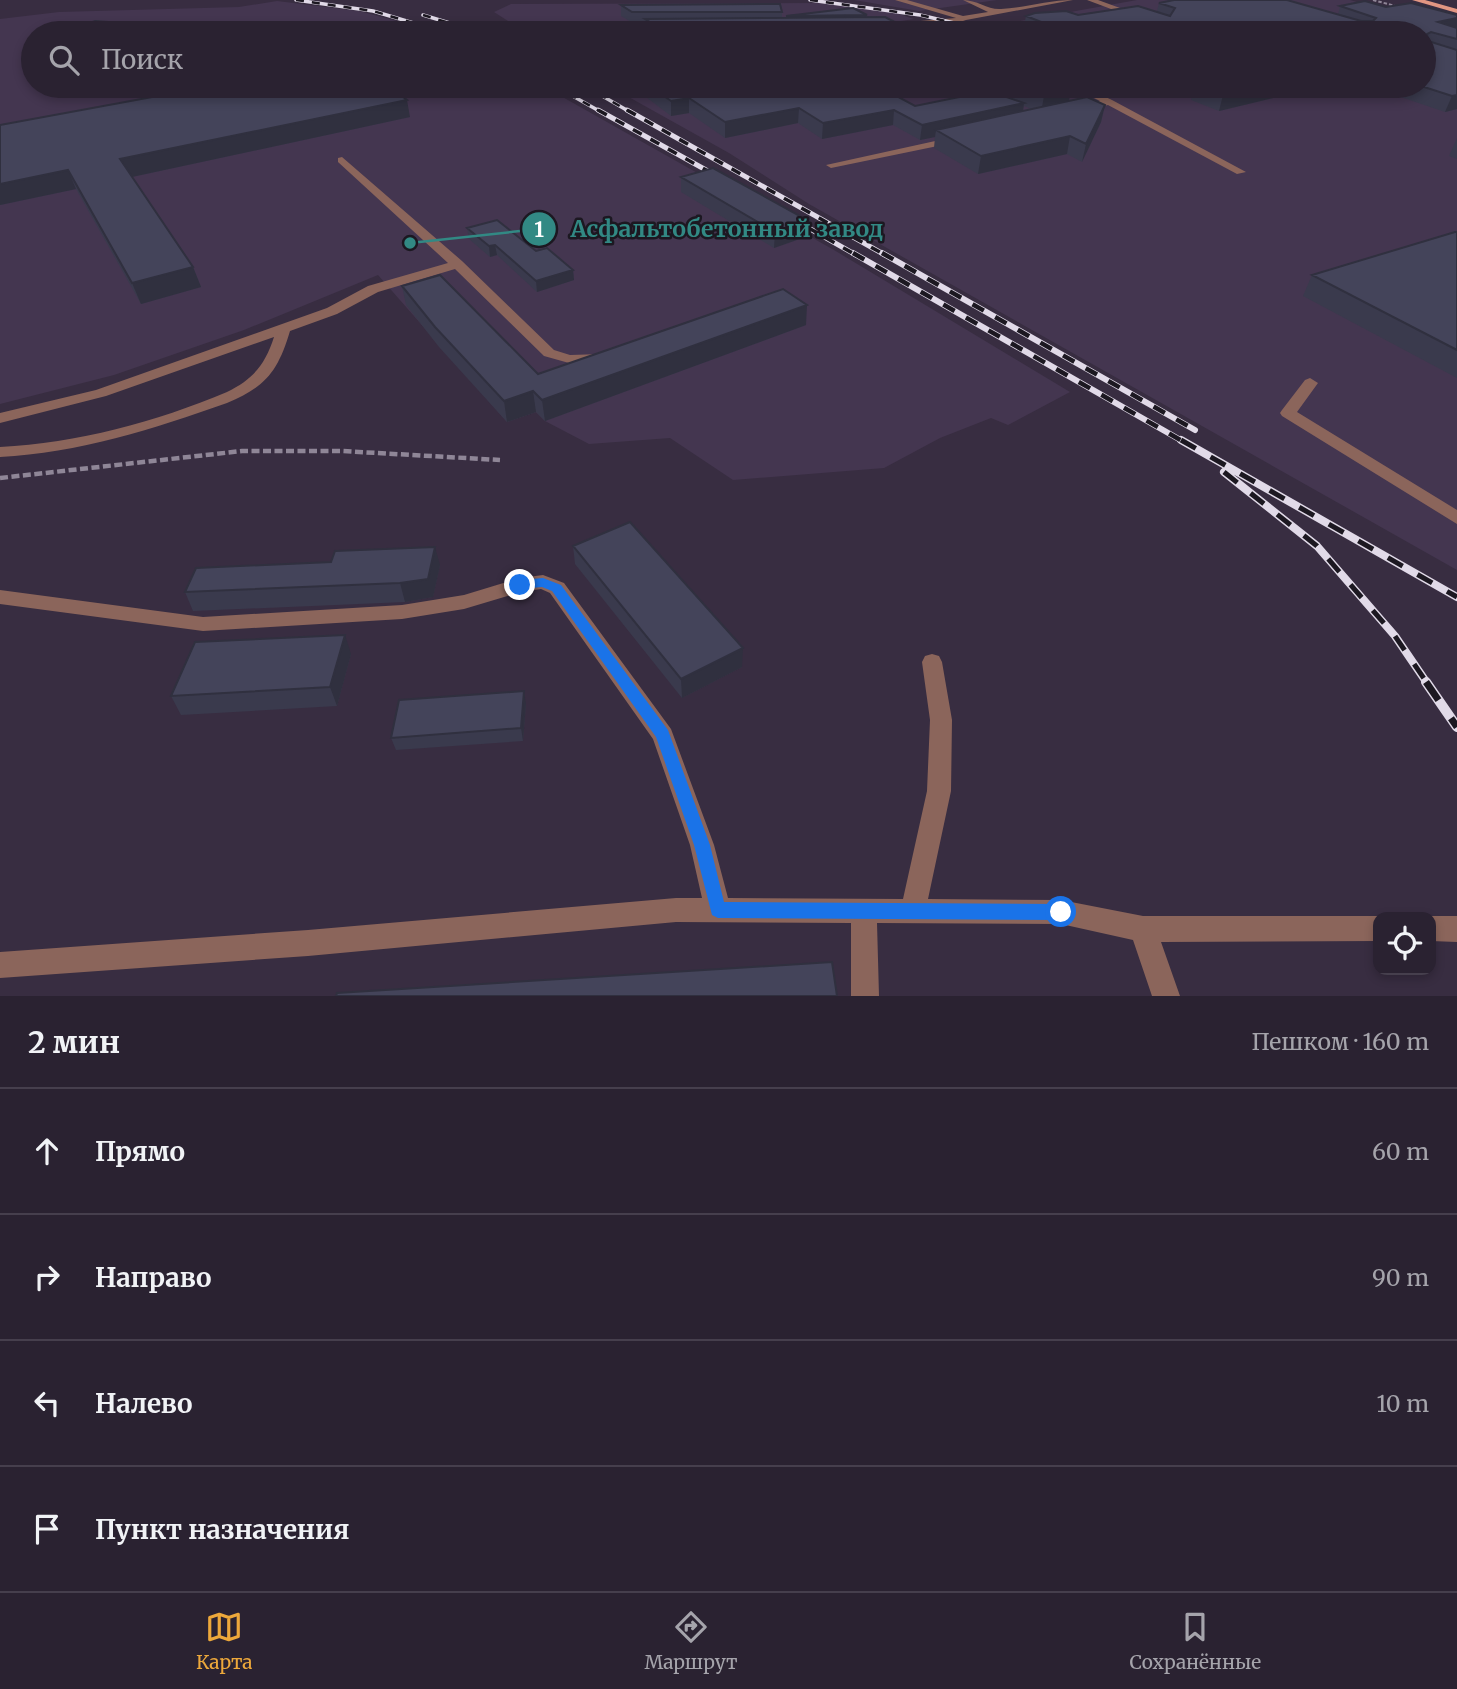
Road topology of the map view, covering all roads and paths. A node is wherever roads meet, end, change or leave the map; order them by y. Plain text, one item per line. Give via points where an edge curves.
1 (899, 0) edge
2 (967, 0) edge
3 (1069, 0) edge
4 (1091, 0) edge
5 (1416, 0) edge
6 (1436, 0) edge
7 (1457, 6) edge
8 (1457, 11) edge
9 (996, 12) junction
10 (1136, 15) junction
11 (1147, 15) edge
12 (1108, 17) edge
13 (964, 18) junction
14 (1054, 20) edge
15 (956, 21) edge
16 (1047, 21) edge
17 (985, 98) edge
18 (1100, 98) edge
19 (1109, 102) junction
20 (1005, 104) edge
21 (1074, 111) edge
22 (971, 136) edge
23 (342, 160) dead end
24 (831, 165) dead end
25 (1241, 172) dead end
26 (457, 264) junction
27 (283, 329) junction
28 (612, 357) edge
29 (1310, 383) dead end
30 (0, 418) edge
31 (0, 452) edge
32 (500, 460) dead end
33 (0, 478) edge
34 (1457, 518) edge
35 (0, 597) edge
36 (932, 662) dead end
37 (718, 910) junction
38 (864, 911) junction
39 (913, 911) junction
40 (1143, 929) junction
41 (1373, 929) edge
42 (1436, 929) edge
43 (1457, 929) edge
44 (0, 965) edge
45 (865, 996) edge
46 (1166, 996) edge

1 - 13 lane
2 - 9 lane
3 - 9 lane
4 - 10 lane
5 - 8 main road
6 - 7 main road
9 - 13 lane
10 - 11 lane
10 - 12 lane
13 - 15 lane
14 - 16 lane
17 - 20 lane
18 - 19 lane
19 - 21 lane
19 - 25 lane
22 - 24 lane
23 - 26 lane
26 - 27 lane via 373,289
26 - 28 lane via 549,353 578,359
27 - 30 lane via 101,393
27 - 31 lane via 264,375 219,401 68,446
29 - 34 lane via 1288,413
32 - 33 path via 242,451
35 - 37 lane via 203,624 402,612 464,602 520,585 543,582 557,588 663,735 702,845
36 - 39 lane via 941,720 939,791
37 - 38 lane
37 - 44 lane
38 - 39 lane
38 - 45 lane
39 - 40 lane via 1061,912
40 - 41 lane
40 - 46 lane
42 - 43 lane

